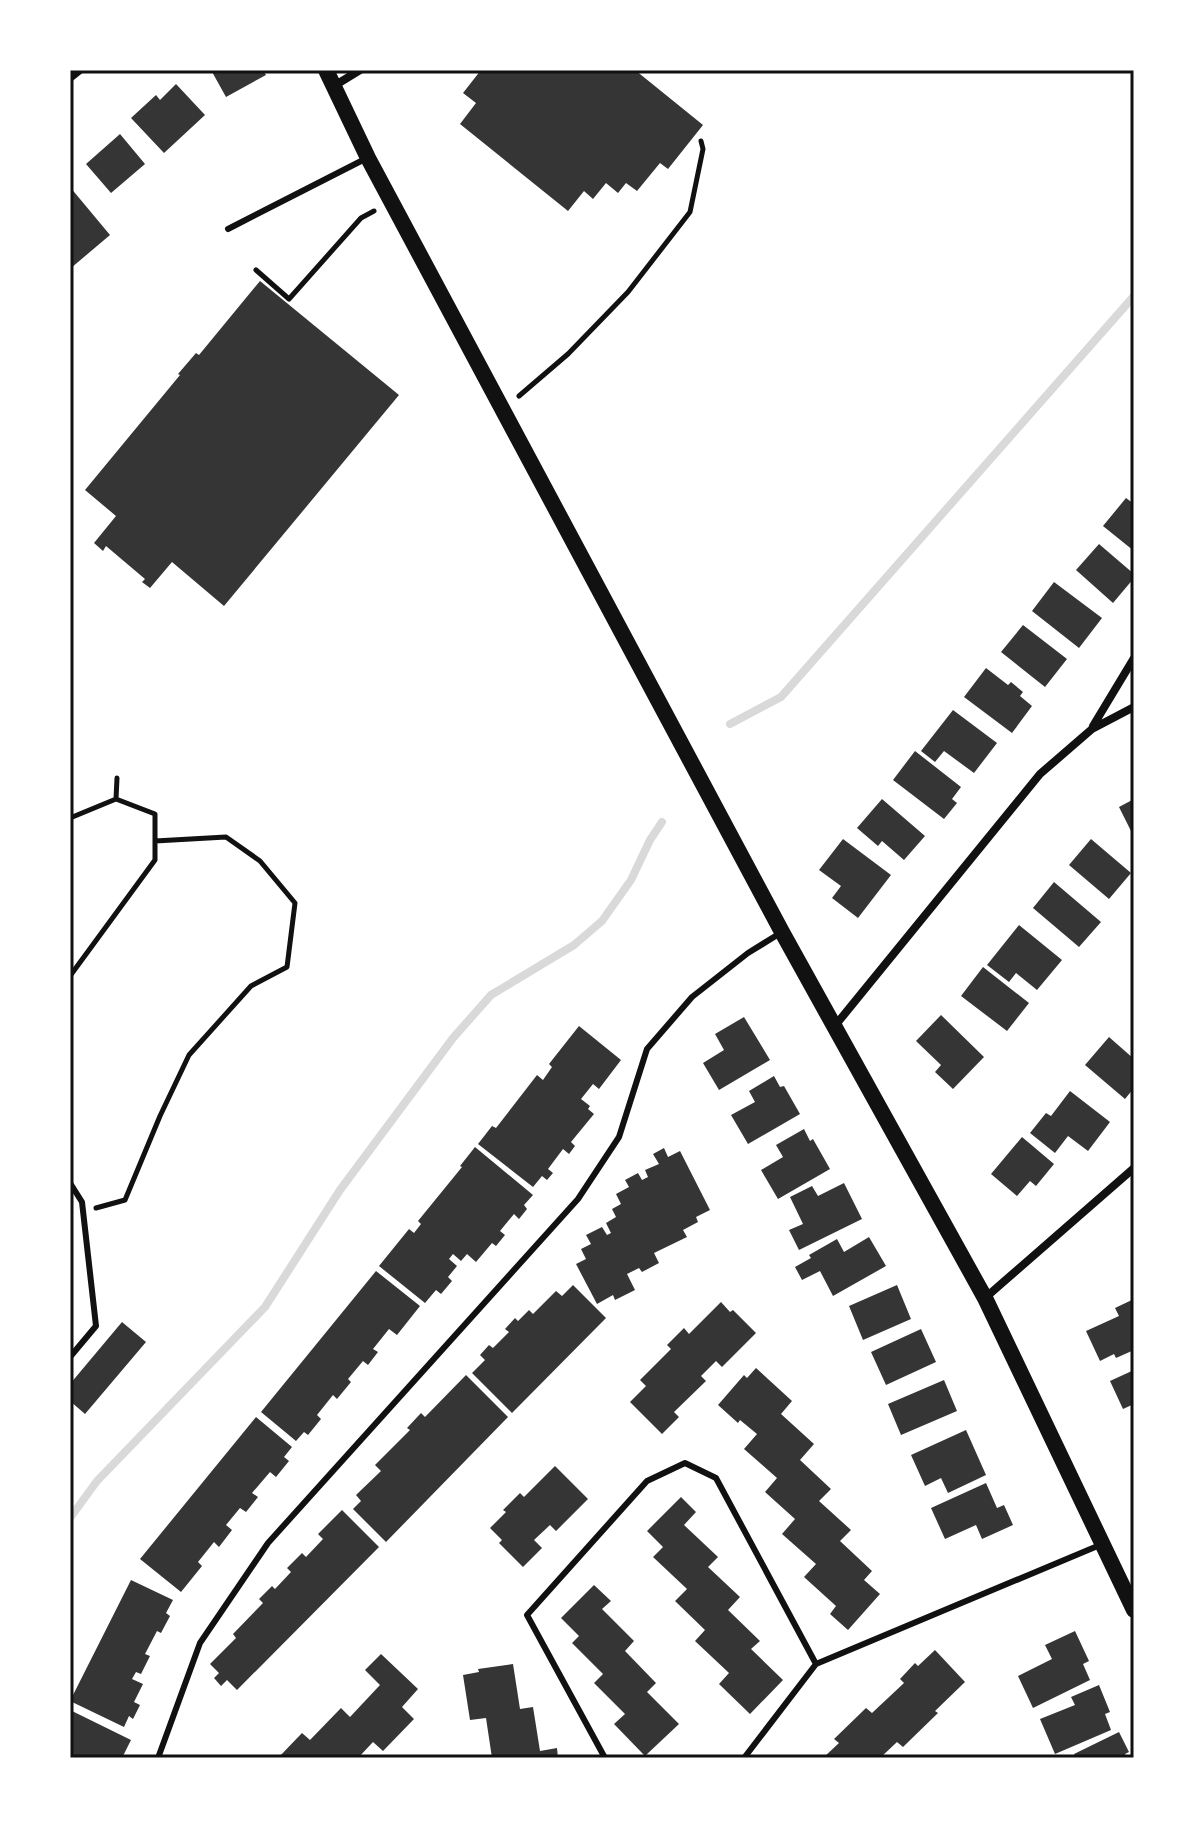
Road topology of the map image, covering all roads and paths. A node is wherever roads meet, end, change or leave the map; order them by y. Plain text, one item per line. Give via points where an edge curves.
1 (80, 70) edge
2 (326, 70) edge
3 (360, 70) edge
4 (70, 78) edge
5 (334, 86) junction
6 (701, 141) dead end
7 (368, 158) junction
8 (391, 201) junction
9 (228, 229) dead end
10 (256, 270) dead end
11 (503, 410) junction
12 (1134, 658) edge
13 (1134, 707) edge
14 (1092, 729) junction
15 (117, 778) dead end
16 (116, 799) junction
17 (70, 818) edge
18 (155, 841) junction
19 (782, 932) junction
20 (70, 976) edge
21 (834, 1027) junction
22 (1134, 1168) edge
23 (70, 1183) edge
24 (84, 1212) junction
25 (985, 1298) junction
26 (70, 1357) edge
27 (1103, 1544) junction
28 (1134, 1610) edge
29 (816, 1664) junction
30 (158, 1758) edge
31 (605, 1758) edge
32 (744, 1758) edge

1 - 4 street
2 - 5 main road
3 - 5 street
5 - 7 main road
6 - 11 path via 690,212 628,292
7 - 8 main road
7 - 9 lane
8 - 10 path via 361,218 289,299
8 - 11 main road
11 - 19 main road
12 - 14 street
13 - 14 street
14 - 21 street via 1040,774
15 - 16 path
16 - 17 path
16 - 18 path via 155,814
18 - 20 path via 155,860
18 - 24 path via 226,837 260,861 295,903 287,967 251,986 189,1055 125,1200
19 - 21 main road
19 - 30 lane via 692,997 647,1049 619,1137 578,1199 268,1543 200,1643
21 - 25 main road
22 - 25 street
23 - 24 lane
24 - 26 lane via 96,1326
25 - 27 main road
27 - 28 main road
27 - 29 lane
29 - 31 lane via 716,1478 685,1463 647,1481 527,1615
29 - 32 lane

